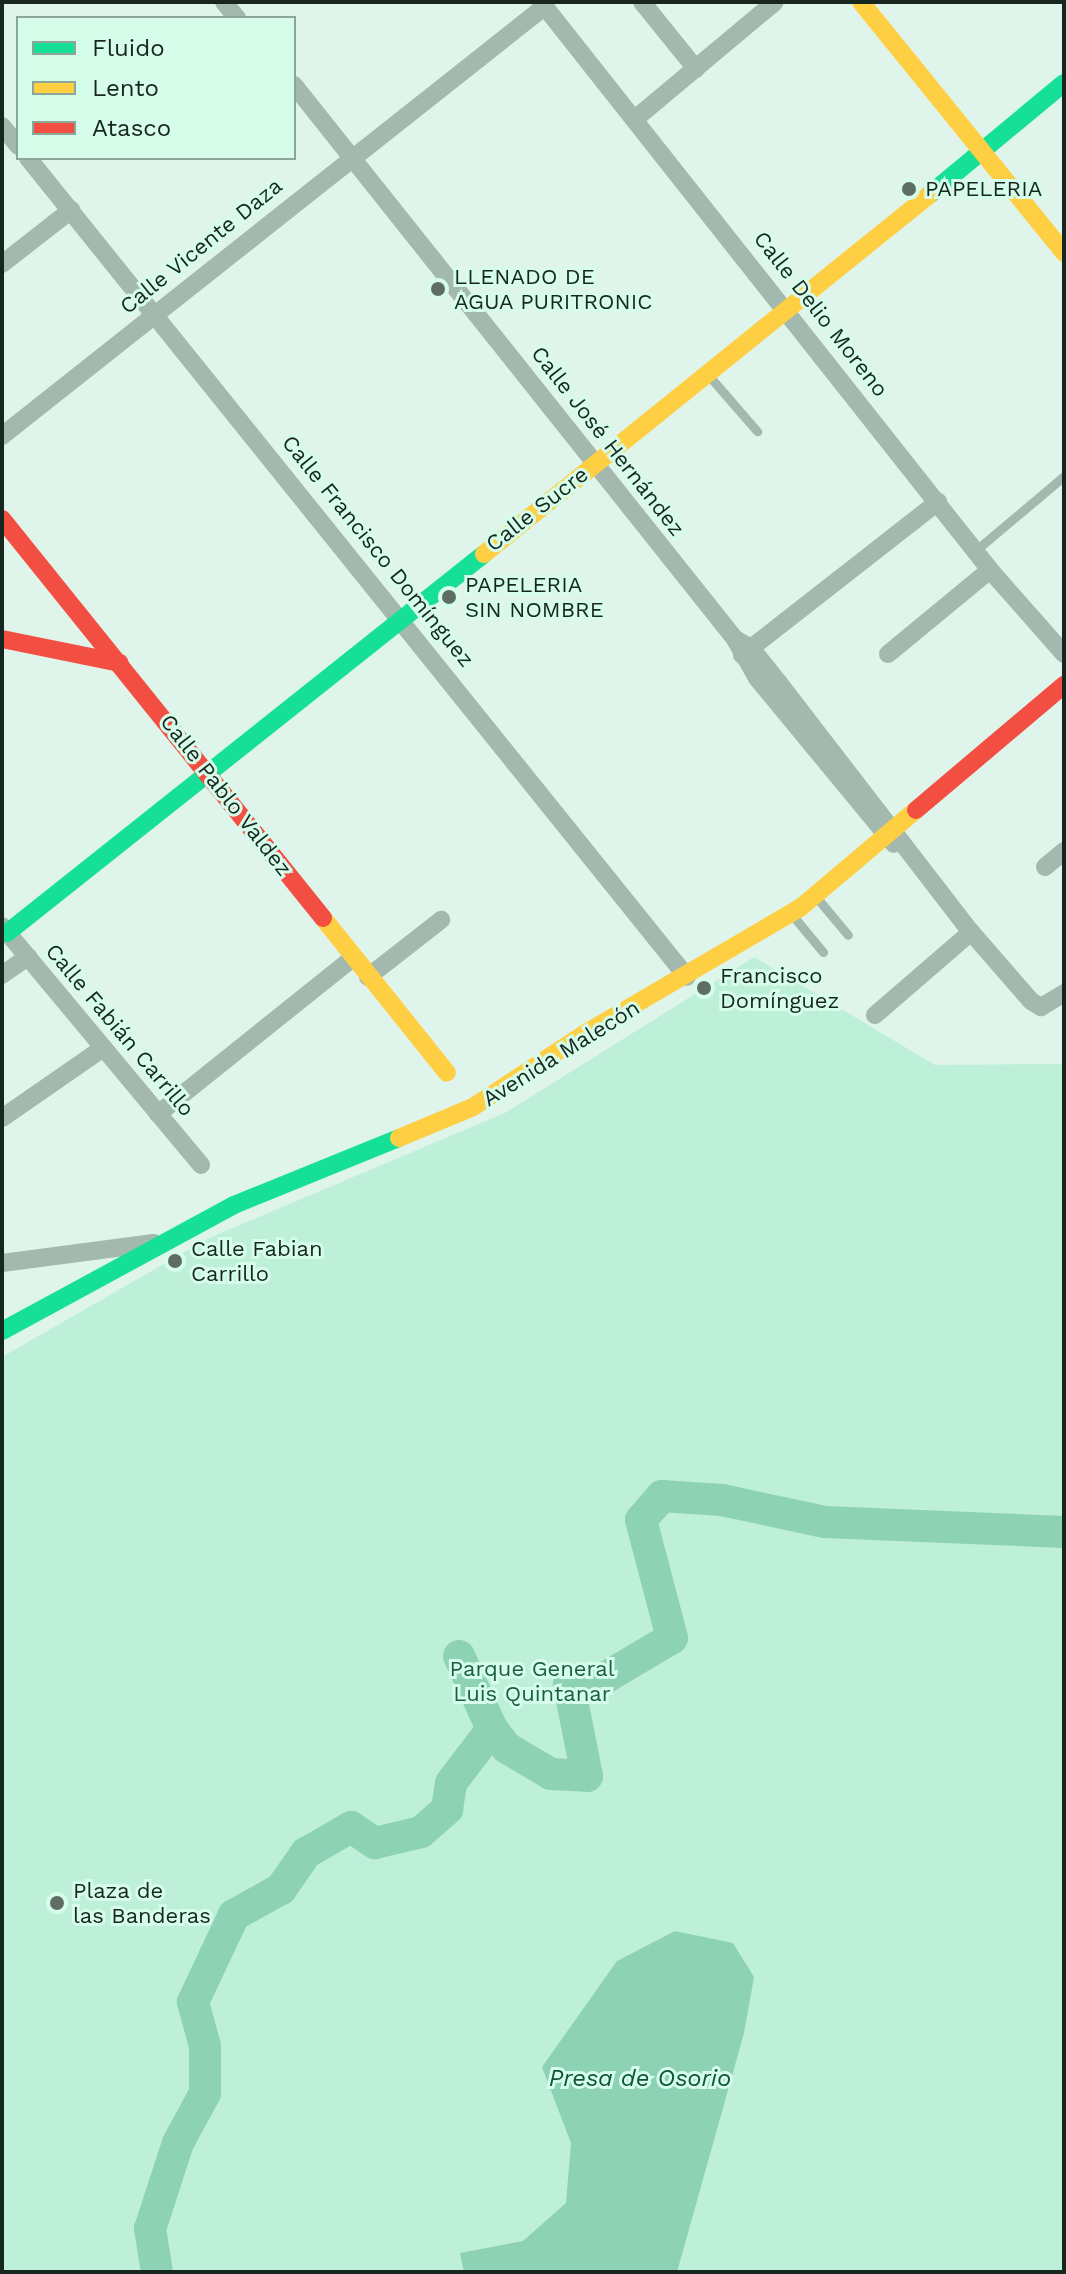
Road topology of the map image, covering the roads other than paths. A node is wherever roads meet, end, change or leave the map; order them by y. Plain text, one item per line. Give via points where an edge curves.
1 (642, 2) edge
2 (775, 2) edge
3 (861, 2) edge
4 (542, 4) edge
5 (696, 69) junction
6 (1064, 83) edge
7 (296, 87) edge
8 (635, 119) junction
9 (2, 126) edge
10 (16, 144) edge
11 (983, 151) junction
12 (353, 155) junction
13 (30, 160) edge
14 (71, 210) junction
15 (1064, 253) edge
16 (2, 264) edge
17 (789, 311) junction
18 (155, 313) junction
19 (708, 375) junction
20 (757, 431) dead end
21 (2, 436) edge
22 (594, 464) junction
23 (1064, 476) edge
24 (938, 502) junction
25 (2, 519) edge
26 (975, 551) junction
27 (990, 570) junction
28 (400, 616) junction
29 (2, 639) edge
30 (742, 648) junction
31 (888, 654) dead end
32 (1064, 654) edge
33 (120, 663) junction
34 (1064, 685) edge
35 (208, 771) junction
36 (890, 834) junction
37 (1064, 851) edge
38 (1045, 867) dead end
39 (815, 895) junction
40 (791, 913) junction
41 (441, 920) dead end
42 (5, 929) edge
43 (971, 932) junction
44 (848, 935) dead end
45 (823, 952) dead end
46 (28, 957) junction
47 (353, 958) junction
48 (2, 975) edge
49 (368, 977) junction
50 (687, 977) junction
51 (1064, 993) edge
52 (875, 1015) dead end
53 (103, 1048) junction
54 (447, 1073) dead end
55 (158, 1114) junction
56 (2, 1118) edge
57 (201, 1165) dead end
58 (156, 1243) junction
59 (2, 1263) edge
60 (3, 1329) edge

1 - 5 street
2 - 5 street
3 - 11 street
4 - 8 street, Calle Delio Moreno
4 - 12 street, Calle Vicente Daza
5 - 8 street
6 - 11 street, Calle Sucre
7 - 12 street, Calle José Hernández
8 - 17 street, Calle Delio Moreno
9 - 10 street
11 - 15 street
11 - 17 street, Calle Sucre
12 - 18 street, Calle Vicente Daza
12 - 22 street, Calle José Hernández
13 - 14 street, Calle Francisco Domínguez
14 - 16 street
14 - 18 street, Calle Francisco Domínguez
17 - 19 street, Calle Sucre
17 - 24 street, Calle Delio Moreno
18 - 21 street, Calle Vicente Daza
18 - 28 street, Calle Francisco Domínguez
19 - 20 lane
19 - 22 street, Calle Sucre
22 - 28 street, Calle Sucre
22 - 30 street, Calle José Hernández
23 - 26 lane
24 - 26 street, Calle Delio Moreno
24 - 30 street
25 - 33 street, Calle Pablo Valdez
26 - 27 street, Calle Delio Moreno
27 - 31 street
27 - 32 street, Calle Delio Moreno
28 - 35 street, Calle Sucre
28 - 50 street, Calle Francisco Domínguez
29 - 33 street
30 - 36 street, Calle José Hernández
33 - 35 street, Calle Pablo Valdez
34 - 36 street, Avenida Malecón
35 - 42 street, Calle Sucre
35 - 47 street, Calle Pablo Valdez
36 - 39 street, Avenida Malecón
36 - 43 street, Calle José Hernández
37 - 38 street
39 - 40 street, Avenida Malecón
39 - 44 lane
40 - 45 lane
40 - 50 street, Avenida Malecón
41 - 49 street
42 - 46 street, Calle Fabián Carrillo
43 - 51 street, Calle José Hernández via 1031,1001 1041,1007
43 - 52 street
46 - 48 street
46 - 53 street, Calle Fabián Carrillo
47 - 49 street, Calle Pablo Valdez
47 - 55 street
49 - 54 street, Calle Pablo Valdez
50 - 58 street, Avenida Malecón via 584,1034 473,1107 234,1205
53 - 55 street, Calle Fabián Carrillo
53 - 56 street
55 - 57 street, Calle Fabián Carrillo
58 - 59 street
58 - 60 street, Avenida Malecón

